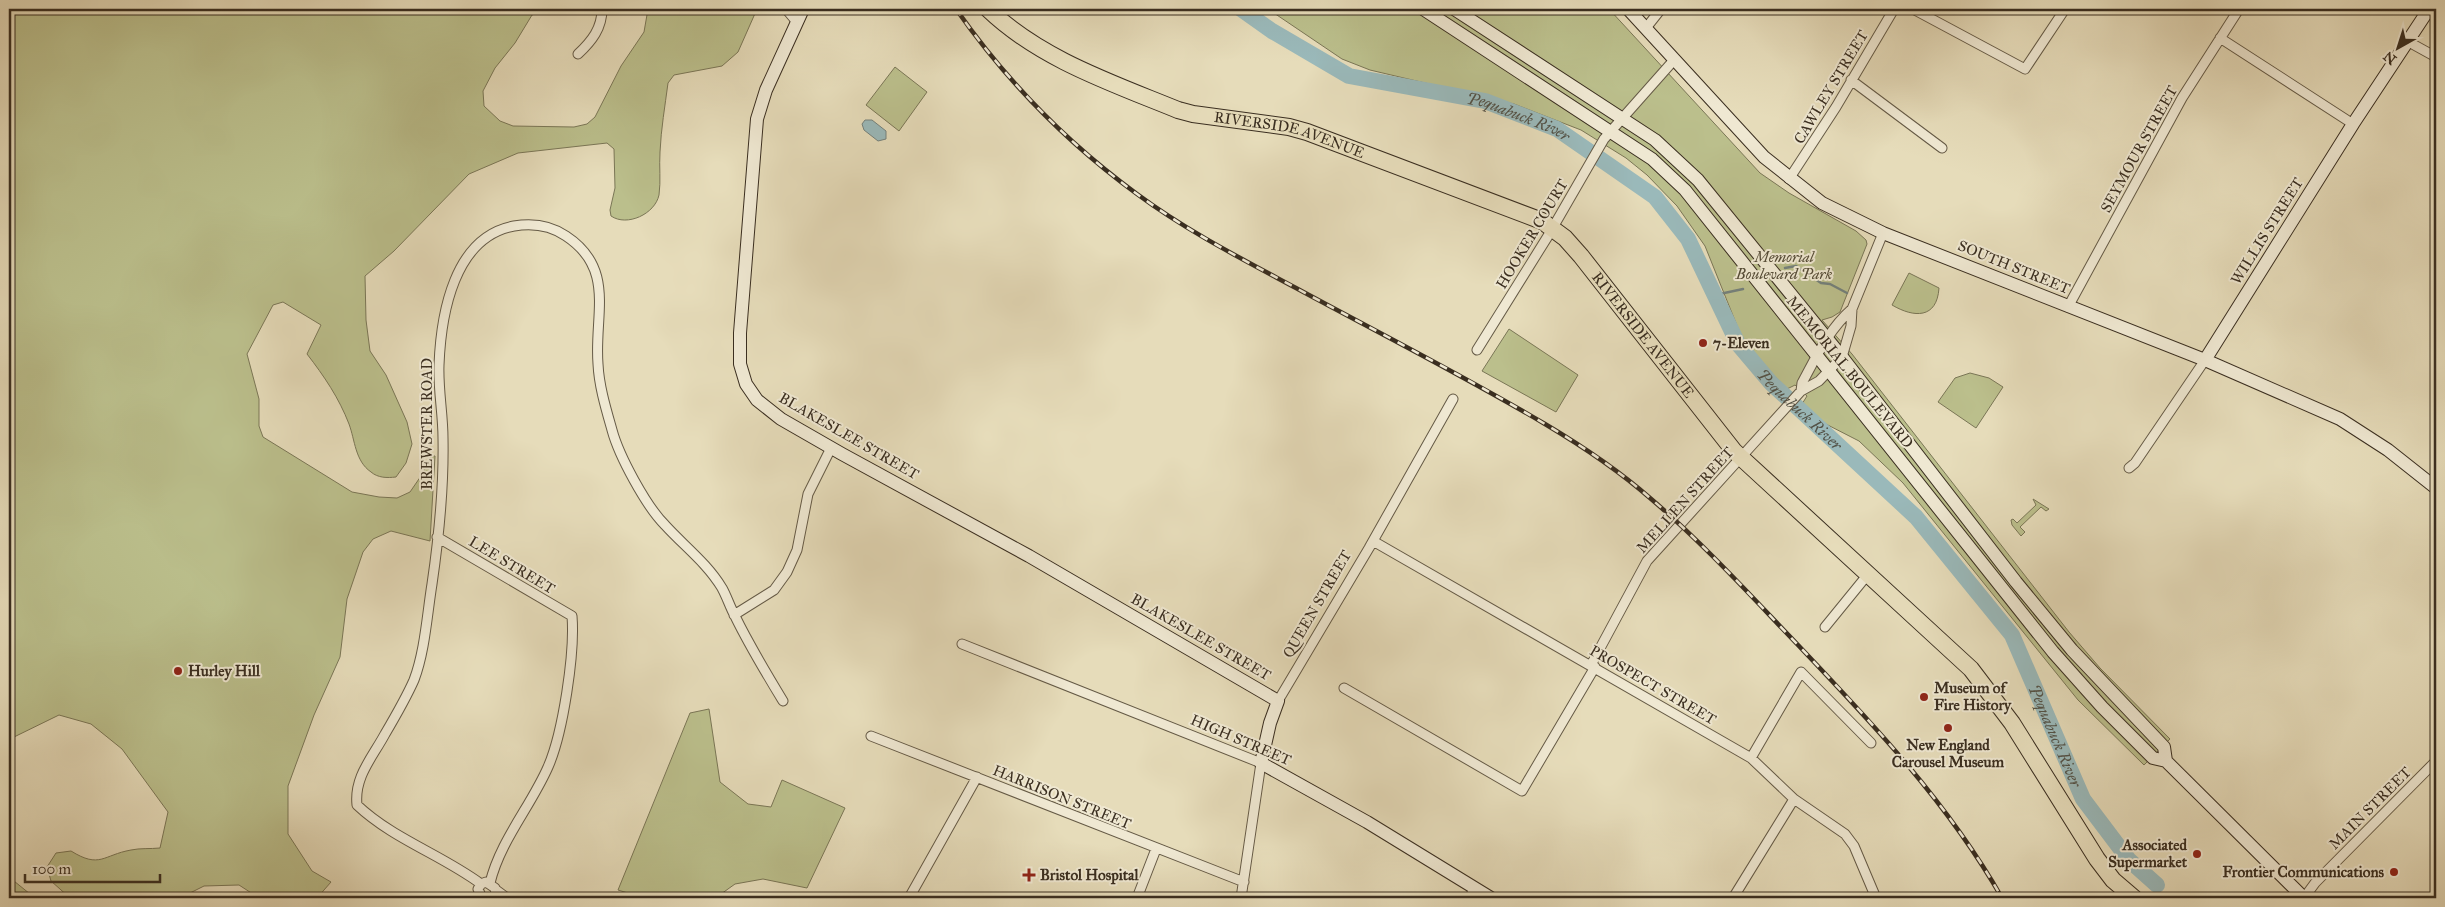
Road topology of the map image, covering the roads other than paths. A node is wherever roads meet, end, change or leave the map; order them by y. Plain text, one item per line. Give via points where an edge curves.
1 (602, 9) edge
2 (786, 9) edge
3 (803, 9) edge
4 (988, 9) edge
5 (1423, 9) edge
6 (1454, 9) edge
7 (1628, 9) edge
8 (1661, 9) edge
9 (1894, 9) edge
10 (1913, 9) edge
11 (2065, 9) edge
12 (2239, 9) edge
13 (2429, 9) edge
14 (797, 22) junction
15 (1646, 28) junction
16 (2220, 38) junction
17 (2407, 41) junction
18 (578, 54) dead end
19 (2436, 57) edge
20 (1674, 60) junction
21 (1851, 80) junction
22 (1623, 119) junction
23 (2353, 124) junction
24 (1611, 132) junction
25 (1942, 148) dead end
26 (1789, 179) junction
27 (1552, 228) junction
28 (1883, 233) junction
29 (2068, 306) junction
30 (1852, 309) junction
31 (1827, 339) junction
32 (1477, 350) dead end
33 (1816, 356) junction
34 (1842, 357) junction
35 (2205, 360) junction
36 (1828, 372) junction
37 (1801, 391) junction
38 (1453, 399) dead end
39 (831, 448) junction
40 (1742, 458) junction
41 (2129, 468) dead end
42 (2436, 488) edge
43 (437, 537) junction
44 (1373, 540) junction
45 (1869, 573) junction
46 (734, 615) junction
47 (1826, 627) dead end
48 (962, 644) dead end
49 (1593, 666) junction
50 (1344, 688) dead end
51 (783, 701) dead end
52 (1278, 701) junction
53 (871, 736) dead end
54 (1871, 743) dead end
55 (1751, 758) junction
56 (2166, 761) junction
57 (2436, 761) edge
58 (1262, 763) junction
59 (977, 777) junction
60 (1794, 799) junction
61 (1156, 849) junction
62 (1244, 882) junction
63 (490, 889) edge
64 (1472, 893) edge
65 (480, 898) edge
66 (507, 898) edge
67 (909, 898) edge
68 (1137, 898) edge
69 (1241, 898) edge
70 (1491, 898) edge
71 (1733, 898) edge
72 (1876, 898) edge
73 (2134, 898) edge
74 (2304, 898) edge

1 - 18 street via 602,19 592,40
2 - 14 street
3 - 14 main road, BLAKESLEE STREET
4 - 27 highway, RIVERSIDE AVENUE via 1017,35 1048,53 1178,110 1307,132 1515,209
5 - 24 main road, MEMORIAL BOULEVARD
6 - 22 main road, MEMORIAL BOULEVARD
7 - 15 main road, SOUTH STREET
8 - 15 street
9 - 21 street, CAWLEY STREET
10 - 11 street via 2025,69
12 - 16 street, SEYMOUR STREET
13 - 17 main road, WILLIS STREET
14 - 39 main road, BLAKESLEE STREET via 766,90 757,119 740,364 746,384 756,400 781,419
15 - 20 main road, SOUTH STREET
16 - 23 street
16 - 29 street, SEYMOUR STREET via 2182,98
17 - 19 street
17 - 23 main road, WILLIS STREET
20 - 22 street, HOOKER COURT
20 - 26 main road, SOUTH STREET via 1764,157
21 - 25 street
21 - 26 street, CAWLEY STREET
22 - 24 street, HOOKER COURT
22 - 31 main road, MEMORIAL BOULEVARD via 1654,140 1698,180
23 - 35 main road, WILLIS STREET
24 - 27 street, HOOKER COURT via 1601,143
24 - 33 main road, MEMORIAL BOULEVARD via 1652,160 1685,190
26 - 28 main road, SOUTH STREET via 1822,203
27 - 32 street, HOOKER COURT
27 - 40 highway, RIVERSIDE AVENUE via 1581,256
28 - 29 main road, SOUTH STREET
28 - 30 street, MELLEN STREET
29 - 35 main road, SOUTH STREET
30 - 31 street, MELLEN STREET
30 - 34 street, MELLEN STREET
31 - 33 street, MELLEN STREET
31 - 34 main road, MEMORIAL BOULEVARD
33 - 36 main road, MEMORIAL BOULEVARD
33 - 37 street, MELLEN STREET
34 - 36 street, MELLEN STREET
34 - 56 main road, MEMORIAL BOULEVARD via 2022,590 2072,650 2164,748
35 - 41 street, WILLIS STREET
35 - 42 main road, SOUTH STREET via 2340,420 2388,450
36 - 37 street, MELLEN STREET
36 - 56 main road, MEMORIAL BOULEVARD via 2053,652 2153,758
37 - 40 street, MELLEN STREET
38 - 44 street, QUEEN STREET
39 - 46 street via 808,494 797,550 787,572 774,590
39 - 52 main road, BLAKESLEE STREET via 1029,556
40 - 45 highway, RIVERSIDE AVENUE
40 - 49 street, MELLEN STREET via 1647,561
43 - 46 street, BREWSTER ROAD via 443,437 439,366 444,318 457,273 472,249 486,237 519,225 546,226 566,236 586,252 597,273 600,293 598,365 613,434 641,491 662,523 699,558 722,588
43 - 63 street, BREWSTER ROAD via 414,679 361,774 356,791 357,806 379,824
43 - 63 street, LEE STREET via 572,616 573,635 560,731 549,766 497,859
44 - 49 street, PROSPECT STREET
44 - 52 street, QUEEN STREET
45 - 47 street
45 - 73 highway, RIVERSIDE AVENUE via 1971,668 2012,723 2097,859 2113,880
46 - 51 street, BREWSTER ROAD
48 - 58 street, HIGH STREET
49 - 50 street, MELLEN STREET via 1522,791
49 - 55 street, PROSPECT STREET
52 - 58 main road, QUEEN STREET
53 - 59 street, HARRISON STREET
54 - 55 street via 1801,672
55 - 60 street, PROSPECT STREET
56 - 74 main road, MEMORIAL BOULEVARD
57 - 74 street, MAIN STREET
58 - 62 street, QUEEN STREET
58 - 64 main road, HIGH STREET via 1367,822
59 - 61 street, HARRISON STREET
59 - 67 street
60 - 71 street
60 - 72 street, PROSPECT STREET via 1845,834 1854,846
61 - 62 street, HARRISON STREET
61 - 68 street
62 - 69 street, QUEEN STREET
63 - 65 street via 478,892
63 - 66 street, BREWSTER ROAD
64 - 70 main road, HIGH STREET

